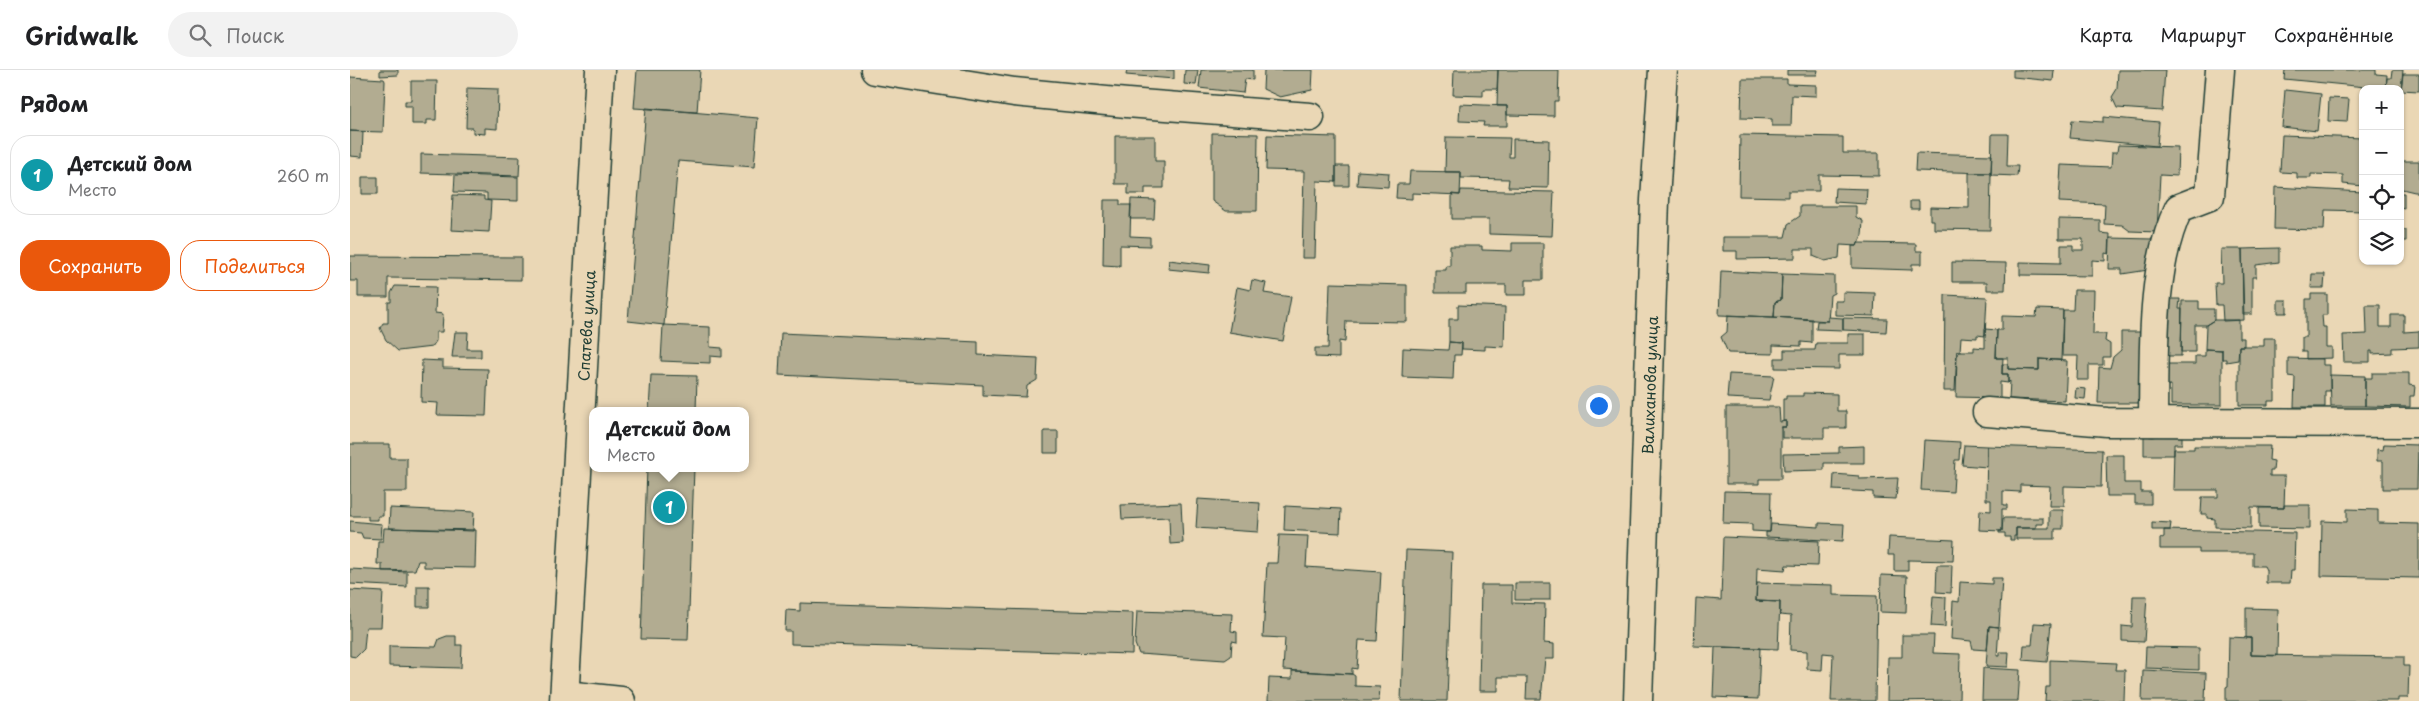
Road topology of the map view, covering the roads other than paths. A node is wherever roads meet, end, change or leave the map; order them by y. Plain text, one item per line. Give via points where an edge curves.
1 (600, 70) edge
2 (875, 70) edge
3 (1663, 70) edge
4 (2220, 70) edge
5 (1310, 117) dead end
6 (1988, 412) dead end
7 (2153, 422) junction
8 (2419, 423) edge
9 (565, 698) edge
10 (621, 701) edge
11 (1638, 701) edge

1 - 9 street, Спатева улица
2 - 5 street via 1014,92
3 - 11 street, Валиханова улица via 1655,200
4 - 7 street via 2210,196 2179,208 2169,229 2161,265
6 - 7 street via 2107,422
7 - 8 street
9 - 10 street

